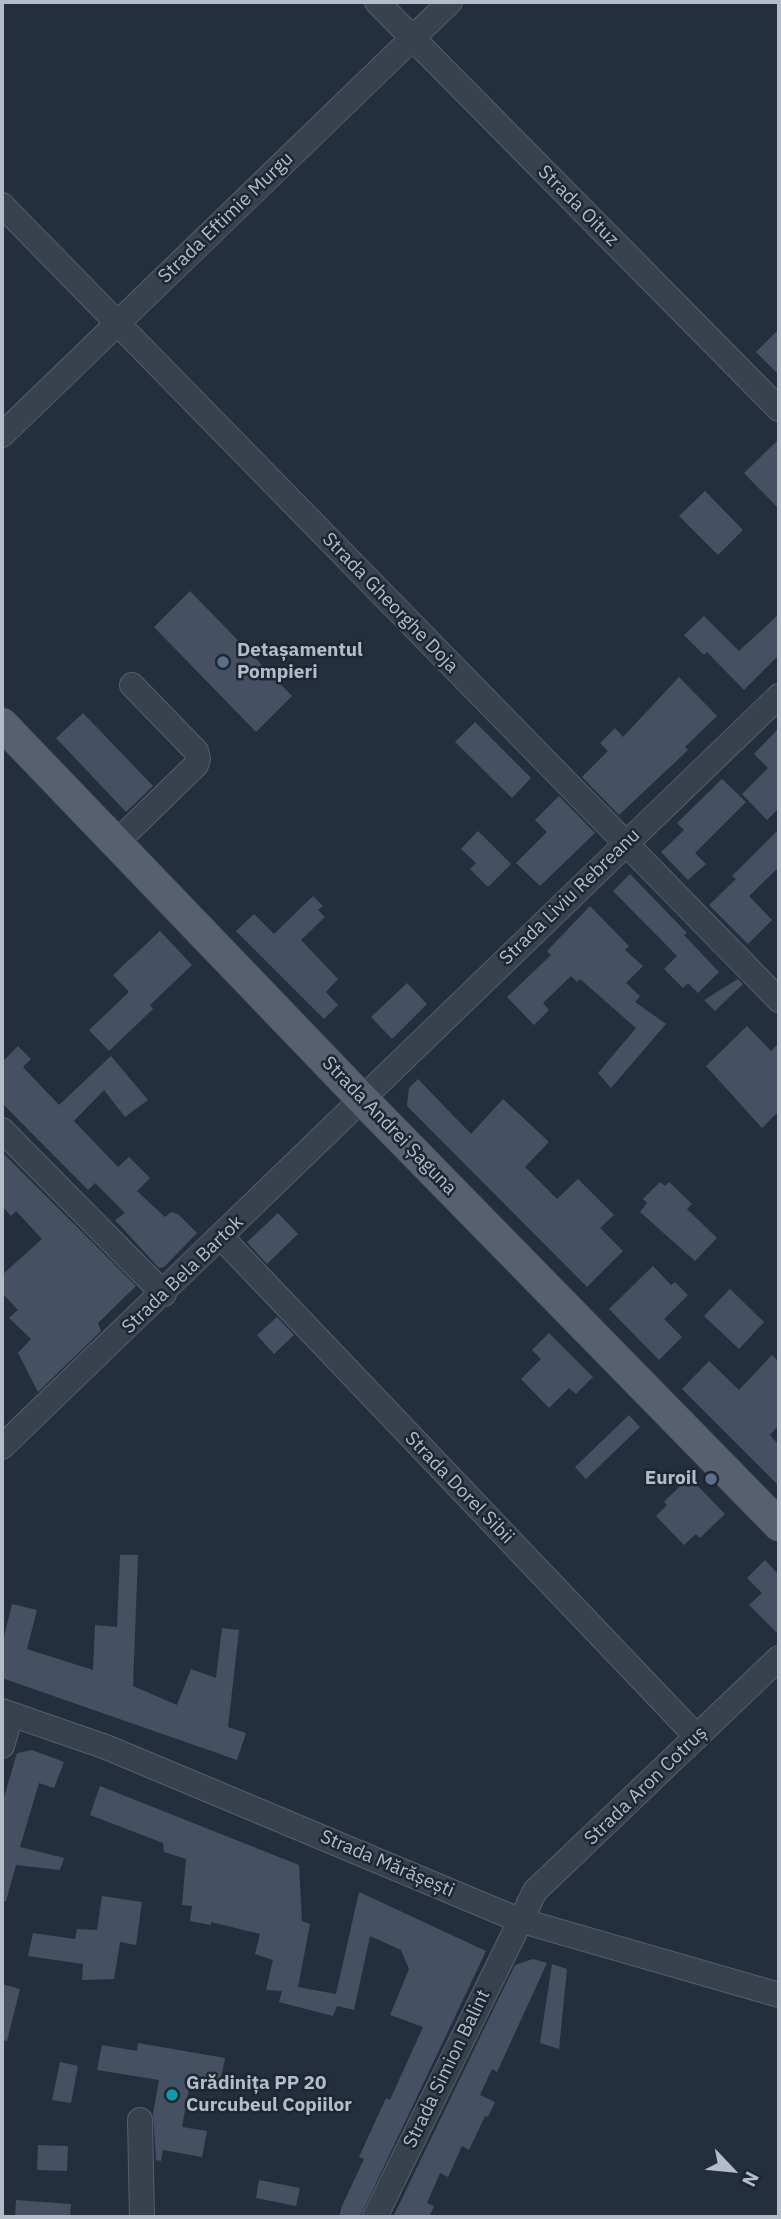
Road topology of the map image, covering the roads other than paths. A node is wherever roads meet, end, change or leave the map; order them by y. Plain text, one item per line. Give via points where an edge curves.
1 (377, 2) edge
2 (450, 2) edge
3 (412, 38) junction
4 (2, 205) edge
5 (117, 324) junction
6 (779, 409) edge
7 (2, 435) edge
8 (132, 685) dead end
9 (779, 696) edge
10 (2, 724) edge
11 (118, 841) junction
12 (626, 843) junction
13 (779, 1000) edge
14 (363, 1100) junction
15 (2, 1130) edge
16 (222, 1238) junction
17 (164, 1294) junction
18 (2, 1447) edge
19 (779, 1525) edge
20 (779, 1658) edge
21 (7, 1712) edge
22 (697, 1737) junction
23 (2, 1746) edge
24 (519, 1920) junction
25 (779, 1995) edge
26 (140, 2120) dead end
27 (142, 2217) edge
28 (375, 2217) edge

1 - 3 street, Strada Oituz
2 - 3 street, Strada Eftimie Murgu
3 - 5 street, Strada Eftimie Murgu
3 - 6 street, Strada Oituz
4 - 5 street, Strada Gheorghe Doja
5 - 7 street, Strada Eftimie Murgu
5 - 12 street, Strada Gheorghe Doja
8 - 11 street via 196,751 198,759
9 - 12 street, Strada Liviu Rebreanu
10 - 11 main road, Strada Andrei Șaguna
11 - 14 main road, Strada Andrei Șaguna
12 - 13 street, Strada Gheorghe Doja
12 - 14 street, Strada Liviu Rebreanu
14 - 16 street, Strada Bela Bartok
14 - 19 main road, Strada Andrei Șaguna
15 - 17 street
16 - 17 street, Strada Bela Bartok
16 - 22 street, Strada Dorel Sibii
17 - 18 street, Strada Bela Bartok
20 - 22 street, Strada Aron Cotruș
21 - 23 street
21 - 24 street, Strada Mărășești via 106,1747
22 - 24 street, Strada Aron Cotruș via 543,1883
24 - 25 street, Strada Mărășești
24 - 28 street, Strada Simion Balint
26 - 27 street

